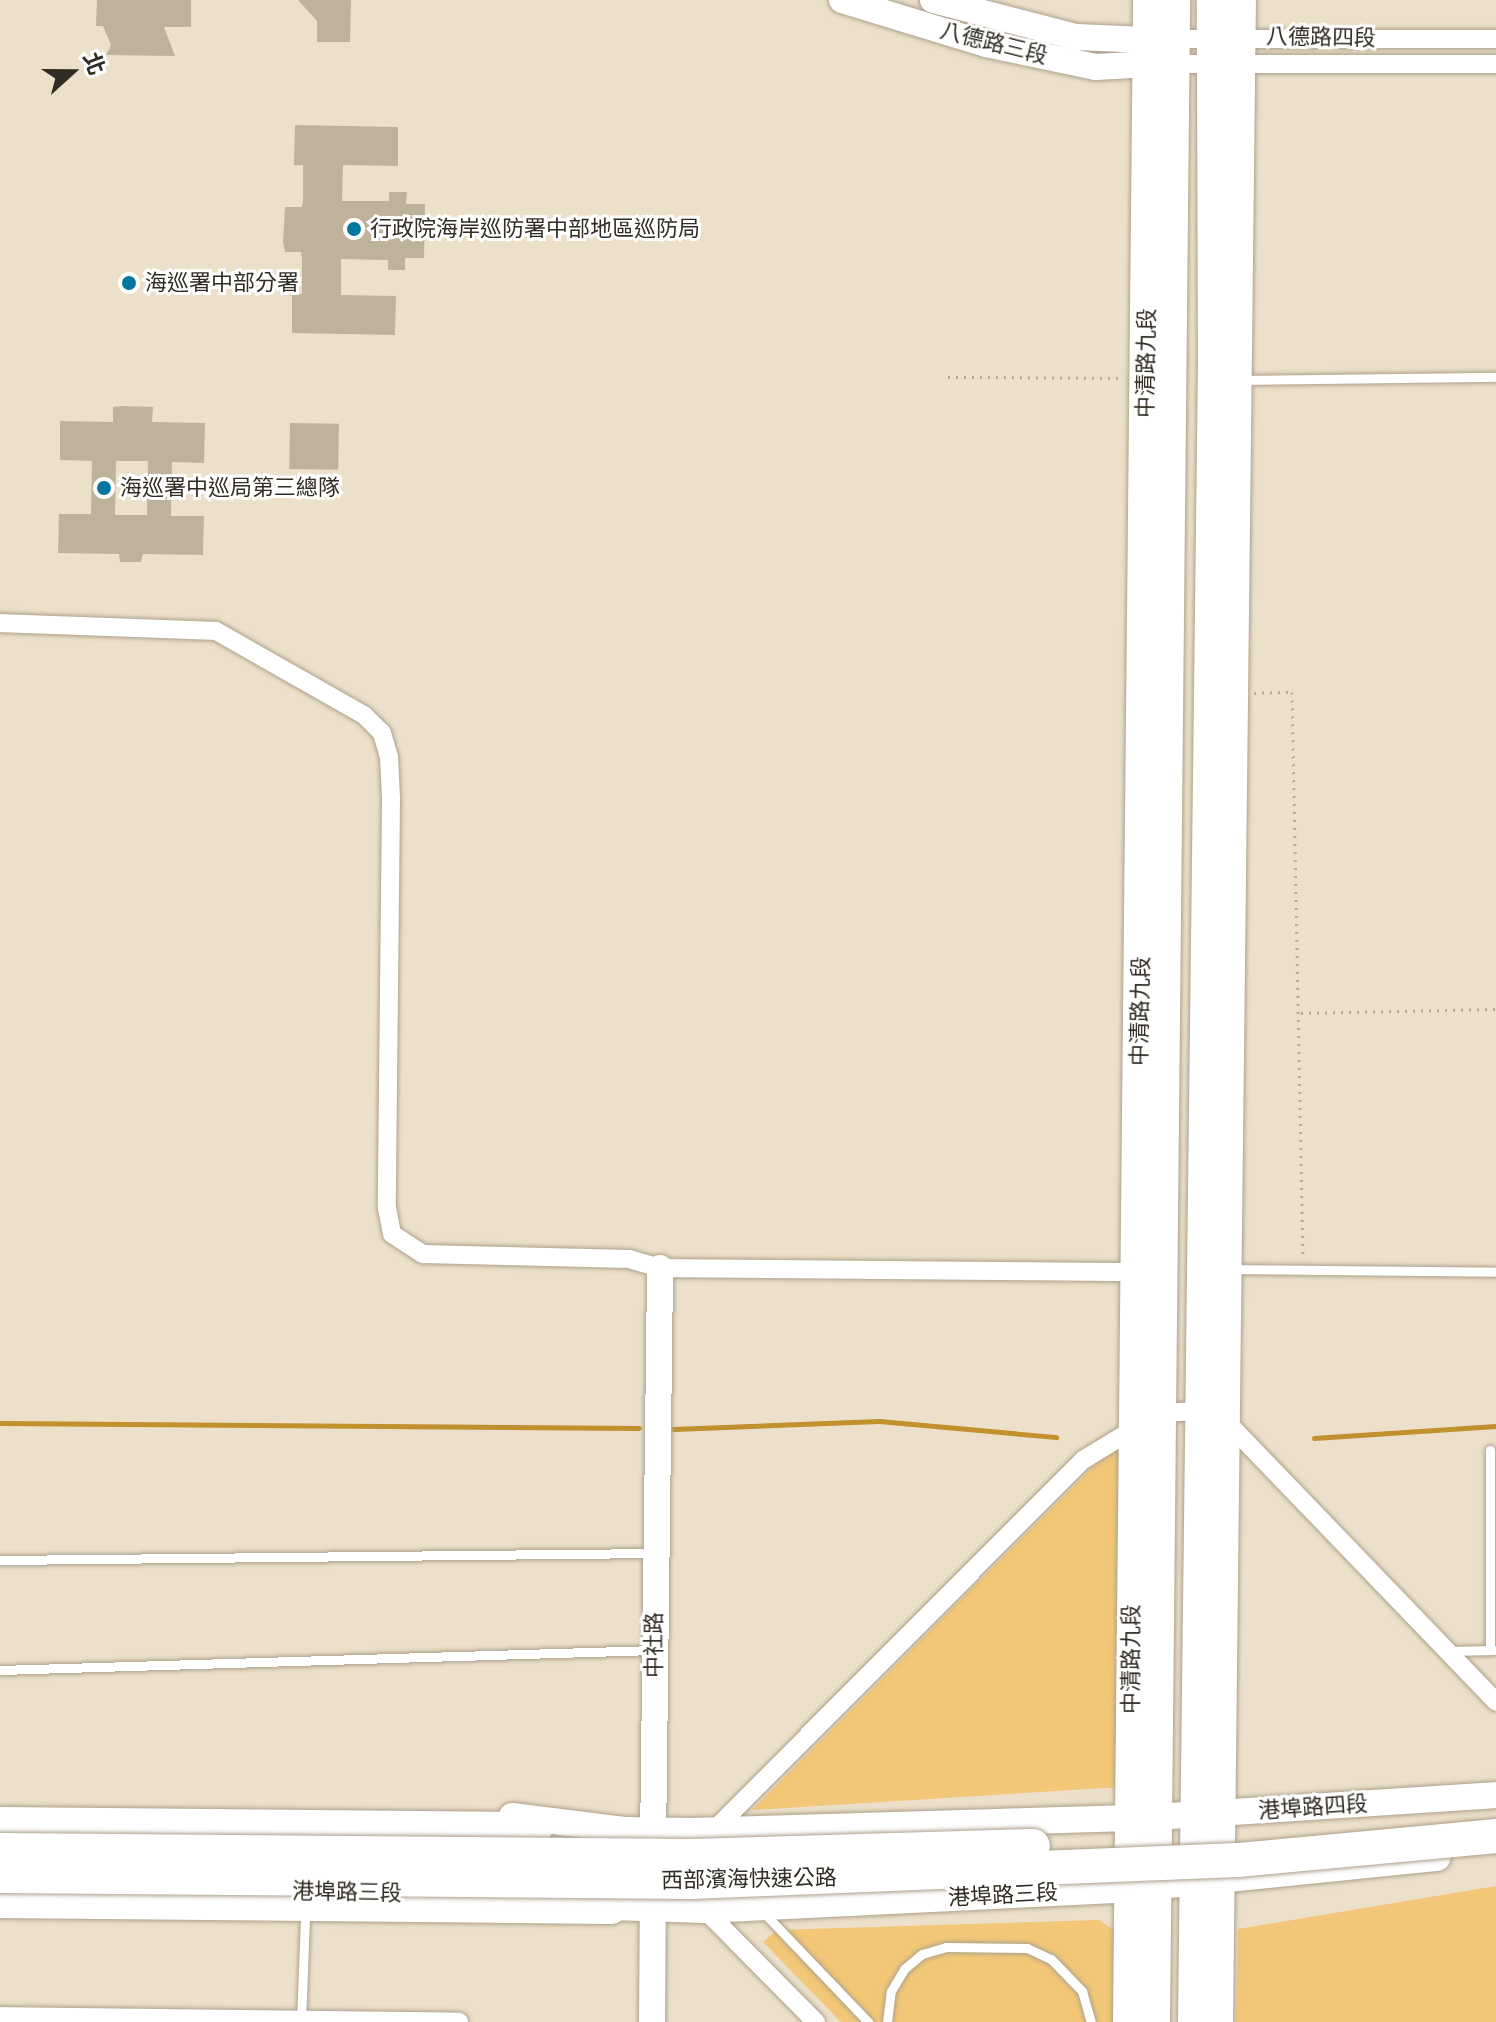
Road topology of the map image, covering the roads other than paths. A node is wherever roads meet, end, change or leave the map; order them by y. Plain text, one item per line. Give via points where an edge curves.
1 (842, 0) edge
2 (933, 0) edge
3 (1148, 0) edge
4 (1175, 0) edge
5 (1212, 0) edge
6 (1241, 0) edge
7 (1496, 39) edge
8 (1225, 49) junction
9 (1162, 52) junction
10 (1496, 64) edge
11 (1496, 377) edge
12 (1234, 380) junction
13 (0, 623) edge
14 (660, 1268) junction
15 (1228, 1269) junction
16 (1137, 1272) junction
17 (1496, 1272) edge
18 (1160, 1413) junction
19 (1211, 1415) junction
20 (1132, 1430) junction
21 (1490, 1450) dead end
22 (655, 1553) junction
23 (0, 1560) edge
24 (654, 1650) junction
25 (1493, 1650) edge
26 (1446, 1651) junction
27 (0, 1670) edge
28 (1496, 1702) edge
29 (1496, 1795) edge
30 (0, 1811) edge
31 (1496, 1814) edge
32 (1206, 1815) junction
33 (1143, 1817) junction
34 (0, 1824) edge
35 (535, 1829) joint
36 (624, 1830) junction
37 (653, 1830) junction
38 (714, 1830) junction
39 (1496, 1836) edge
40 (0, 1837) edge
41 (0, 1850) edge
42 (1496, 1852) edge
43 (0, 1876) edge
44 (1206, 1882) junction
45 (1143, 1888) junction
46 (0, 1889) edge
47 (0, 1901) edge
48 (611, 1907) joint
49 (653, 1907) junction
50 (759, 1908) junction
51 (698, 1909) junction
52 (0, 1914) edge
53 (305, 1917) junction
54 (0, 2016) edge
55 (124, 2018) edge
56 (301, 2020) edge
57 (459, 2022) edge
58 (652, 2022) edge
59 (816, 2022) edge
60 (868, 2022) edge
61 (887, 2022) edge
62 (1091, 2022) edge
63 (1128, 2022) edge
64 (1155, 2022) edge
65 (1193, 2022) edge
66 (1218, 2022) edge

1 - 9 street, 八德路三段 via 986,44 1082,65
2 - 9 street, 八德路三段 via 1076,37
3 - 9 main road, 中清路九段
4 - 9 main road, 中清路九段
5 - 8 main road
6 - 8 main road
7 - 8 street, 八德路四段
8 - 9 street, 八德路四段
8 - 10 street, 八德路四段
8 - 12 main road
8 - 19 main road via 1213,367
9 - 16 main road, 中清路九段 via 1146,378
9 - 18 main road, 中清路九段
11 - 12 lane
12 - 15 main road
13 - 14 street via 216,631 364,715 382,733 389,757 387,1208 392,1234 423,1254 629,1259
14 - 16 street
14 - 22 street, 中社路
15 - 17 lane
15 - 19 main road
16 - 20 main road, 中清路九段
18 - 19 street
18 - 20 street
18 - 33 main road, 中清路九段
19 - 26 street
19 - 32 main road
20 - 33 main road, 中清路九段
20 - 38 street via 1083,1460
21 - 25 lane
22 - 23 lane
22 - 24 street, 中社路
24 - 27 lane
24 - 37 street, 中社路
25 - 26 lane
26 - 28 street
29 - 32 street, 港埠路四段
30 - 36 street via 535,1816
31 - 41 highway, 西部濱海快速公路, bridge via 1246,1838 692,1856
32 - 33 street, 港埠路四段
32 - 44 main road
33 - 38 street
33 - 45 main road, 中清路九段
34 - 35 highway
35 - 36 street
36 - 37 street
36 - 40 street via 535,1842
37 - 38 street
37 - 49 street, 中社路
39 - 43 highway, 西部濱海快速公路, bridge via 1238,1860 691,1882
42 - 44 street
44 - 45 street, 港埠路三段
44 - 65 main road
44 - 66 main road
45 - 50 street, 港埠路三段
45 - 63 main road, 中清路九段
45 - 64 main road, 中清路九段
46 - 49 street, 港埠路三段
47 - 48 highway
48 - 49 street, 港埠路三段
49 - 51 street, 港埠路三段
49 - 53 street, 港埠路三段
49 - 58 street, 中社路
50 - 51 street, 港埠路三段
50 - 60 lane
51 - 59 street
52 - 53 street, 港埠路三段
53 - 56 lane
54 - 55 street
55 - 56 street
56 - 57 street
61 - 62 lane via 891,1991 904,1969 933,1949 959,1947 1027,1948 1051,1959 1082,1991

